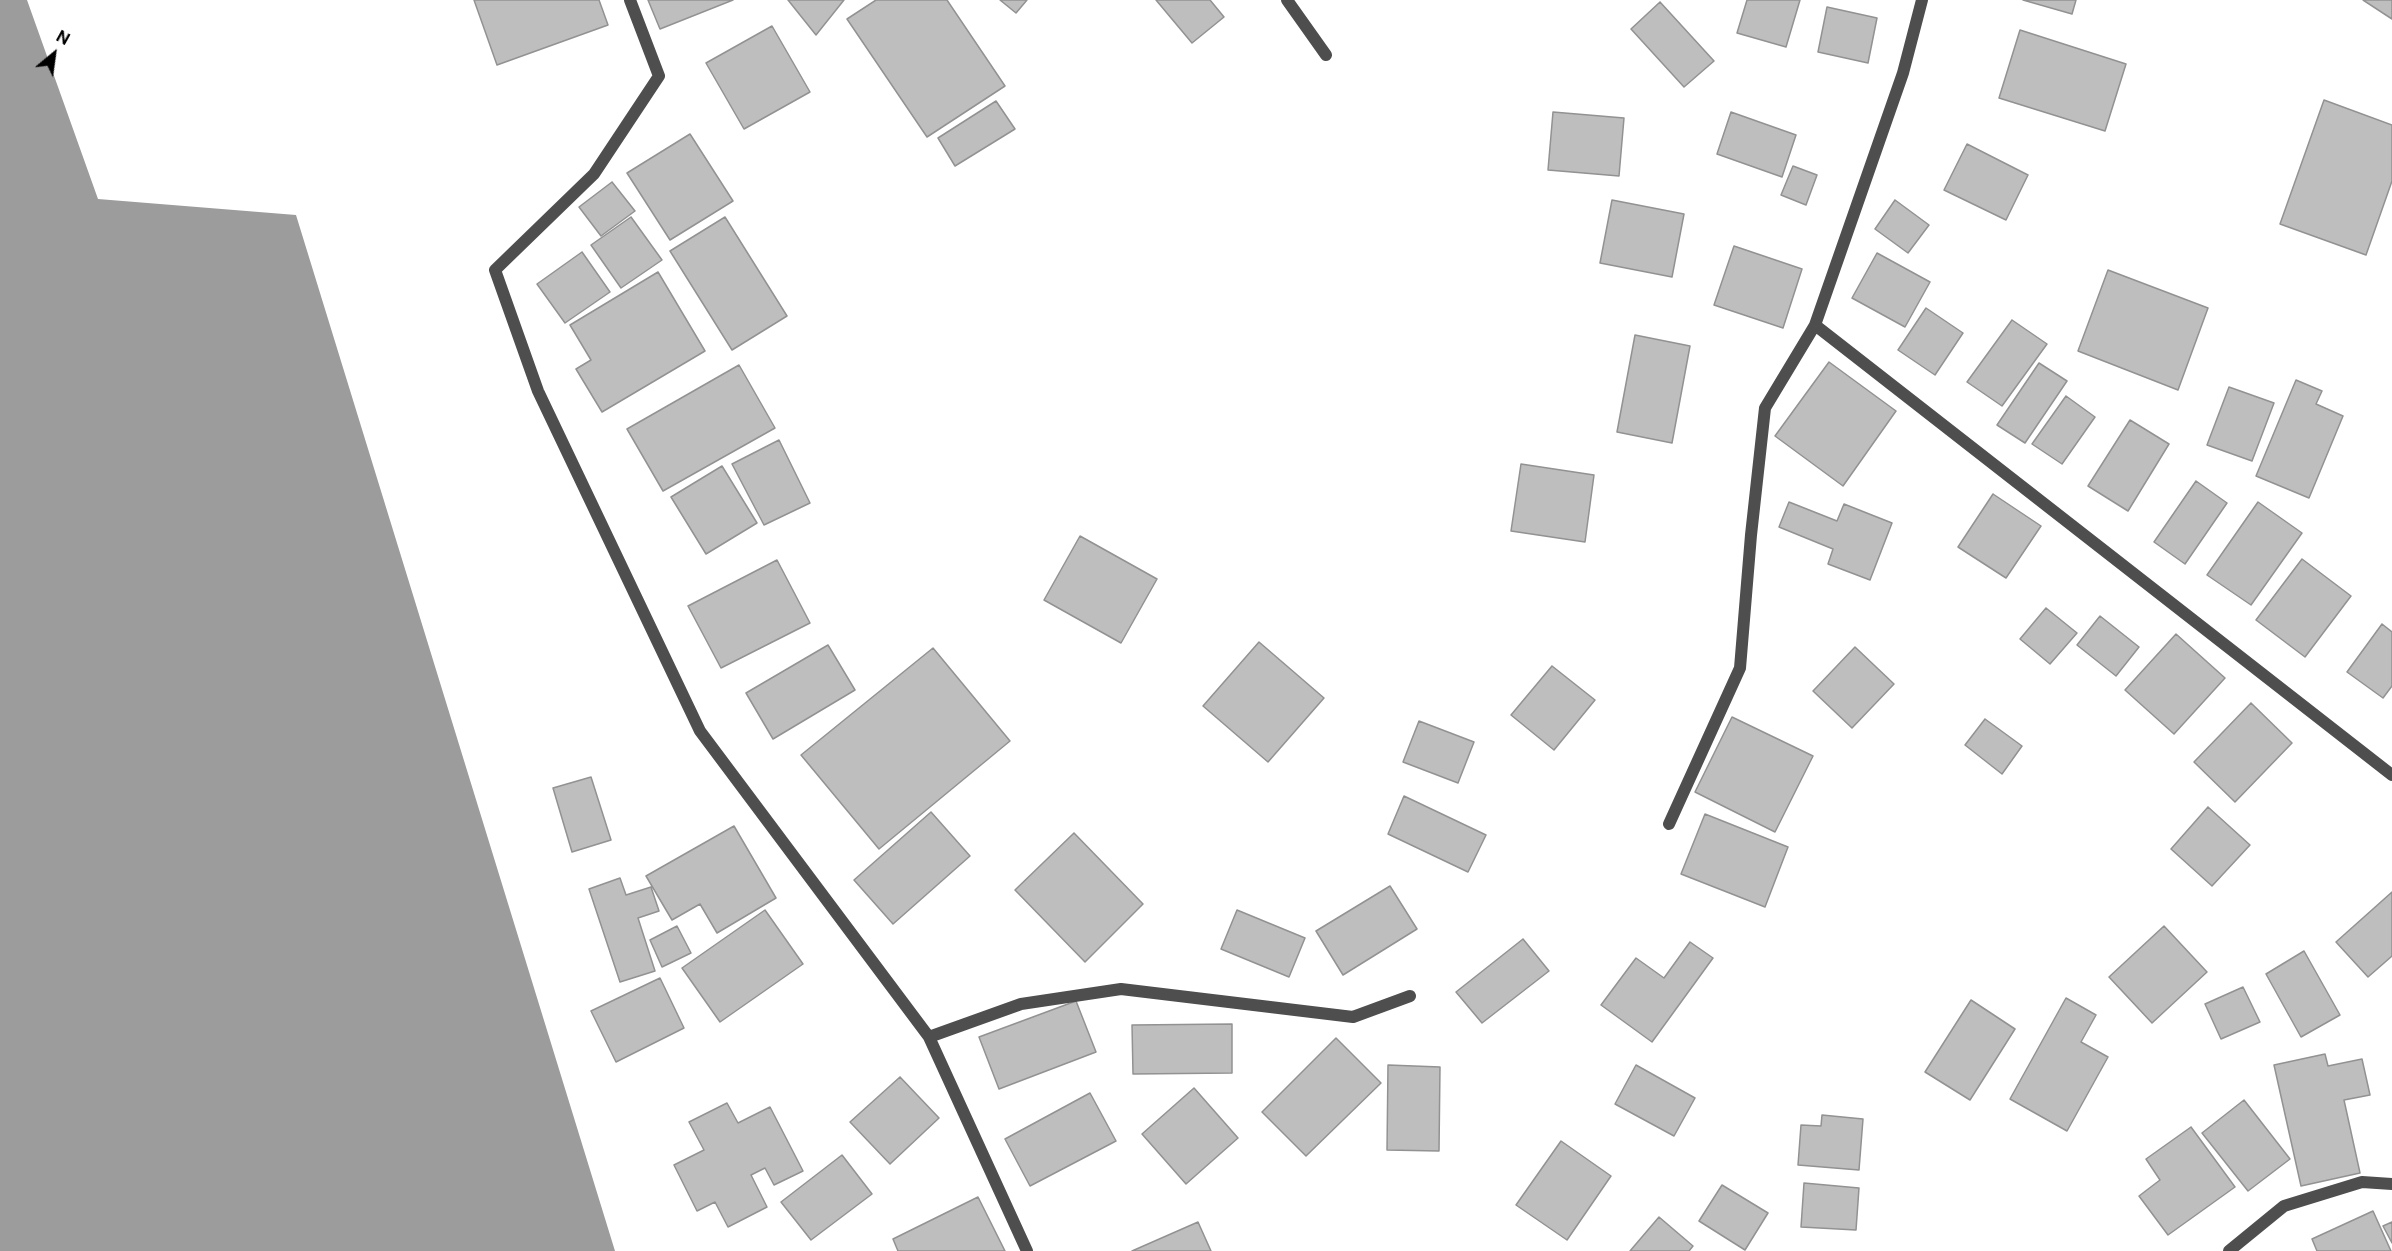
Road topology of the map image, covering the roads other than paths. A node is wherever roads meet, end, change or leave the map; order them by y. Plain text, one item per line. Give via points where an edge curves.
1 (630, 0) edge
2 (1287, 0) edge
3 (1922, 0) edge
4 (1326, 55) dead end
5 (1815, 326) junction
6 (2392, 775) edge
7 (1669, 824) dead end
8 (1410, 996) dead end
9 (929, 1037) junction
10 (2392, 1184) edge
11 (1027, 1251) edge
12 (2229, 1251) edge

1 - 9 street via 659,76 594,174 495,270 538,391 700,731
2 - 4 street
3 - 5 street via 1903,73
5 - 6 street
5 - 7 street via 1765,408 1740,668
8 - 9 street via 1353,1017 1121,989 1022,1004
9 - 11 street
10 - 12 street via 2362,1182 2284,1206

